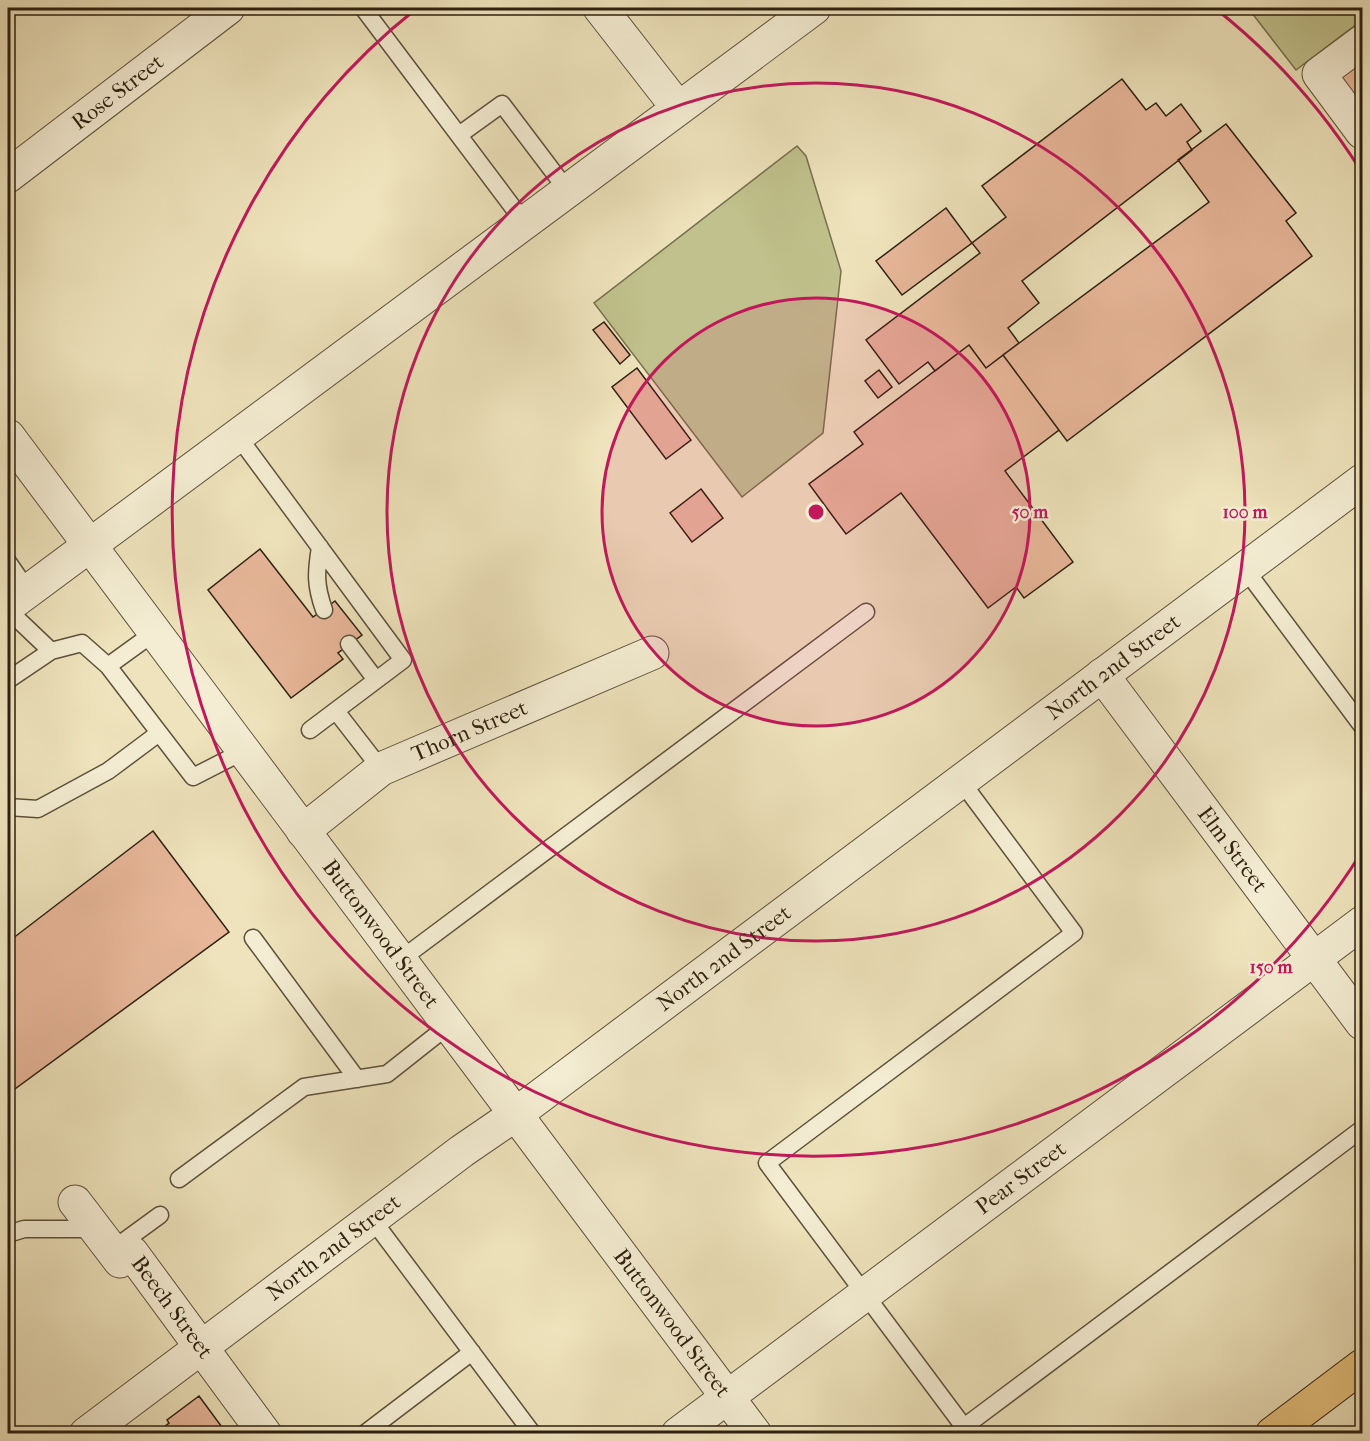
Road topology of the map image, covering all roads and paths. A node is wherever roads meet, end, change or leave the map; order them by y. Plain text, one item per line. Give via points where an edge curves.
1 (228, 8) edge
2 (363, 8) edge
3 (600, 8) edge
4 (814, 8) edge
5 (1362, 42) edge
6 (678, 108) junction
7 (1362, 132) edge
8 (459, 135) junction
9 (8, 176) edge
10 (567, 190) junction
11 (524, 222) junction
12 (237, 435) junction
13 (8, 436) edge
14 (1362, 481) edge
15 (89, 545) junction
16 (320, 547) junction
17 (8, 562) edge
18 (1245, 569) junction
19 (14, 602) edge
20 (324, 610) dead end
21 (866, 612) dead end
22 (155, 632) junction
23 (349, 644) dead end
24 (51, 651) junction
25 (652, 653) dead end
26 (108, 666) junction
27 (1102, 675) junction
28 (8, 680) edge
29 (376, 680) junction
30 (336, 711) junction
31 (1361, 722) edge
32 (310, 730) dead end
33 (159, 733) junction
34 (244, 751) junction
35 (381, 769) junction
36 (961, 781) junction
37 (8, 807) edge
38 (303, 831) junction
39 (1362, 923) edge
40 (253, 938) dead end
41 (1315, 959) junction
42 (400, 960) junction
43 (1362, 1023) edge
44 (448, 1024) junction
45 (357, 1079) junction
46 (516, 1114) junction
47 (1362, 1129) edge
48 (179, 1179) dead end
49 (75, 1202) dead end
50 (160, 1215) dead end
51 (372, 1219) junction
52 (8, 1234) edge
53 (104, 1239) junction
54 (865, 1295) junction
55 (200, 1346) junction
56 (472, 1352) junction
57 (1362, 1366) edge
58 (727, 1397) junction
59 (960, 1430) edge
60 (86, 1434) edge
61 (265, 1434) edge
62 (364, 1434) edge
63 (533, 1434) edge
64 (678, 1434) edge
65 (755, 1434) edge
66 (1272, 1434) edge

1 - 9 street, Rose Street
2 - 8 lane
3 - 6 street
4 - 6 street
5 - 7 street via 1319,74
6 - 10 street
8 - 10 lane via 502,104
8 - 11 lane
10 - 11 street
11 - 12 street
12 - 15 street
12 - 16 lane
13 - 15 street, Buttonwood Street
14 - 18 street, North 2nd Street
15 - 19 street
15 - 22 street, Buttonwood Street
16 - 20 lane via 316,590
16 - 29 lane via 403,660
17 - 19 lane
18 - 27 street, North 2nd Street
18 - 31 lane
19 - 24 lane
21 - 42 lane
22 - 26 lane
22 - 34 street, Buttonwood Street
23 - 29 lane
24 - 26 lane via 82,643
24 - 28 lane
25 - 35 street, Thorn Street
26 - 33 lane
27 - 36 street, North 2nd Street
27 - 41 street, Elm Street
29 - 30 lane
30 - 32 lane
30 - 35 lane
33 - 34 lane via 193,777
33 - 37 lane via 108,771 38,808
34 - 38 street, Buttonwood Street
35 - 38 street, Thorn Street
36 - 46 street, North 2nd Street
36 - 54 lane via 1074,933 767,1163
38 - 42 street, Buttonwood Street
39 - 41 street, Pear Street
40 - 45 lane
41 - 43 street, Elm Street
41 - 54 street, Pear Street
42 - 44 street, Buttonwood Street
44 - 45 lane via 387,1074
44 - 46 street, Buttonwood Street
45 - 48 lane via 304,1087
46 - 51 street, North 2nd Street
46 - 58 street, Buttonwood Street
47 - 59 lane
49 - 53 street
50 - 53 lane
51 - 55 street, North 2nd Street
51 - 56 lane
52 - 53 lane via 24,1229
53 - 55 street, Beech Street via 120,1261 132,1253
54 - 58 street, Pear Street
54 - 59 lane
55 - 60 street, North 2nd Street
55 - 61 street, Beech Street
56 - 62 lane
56 - 63 lane
57 - 66 main road
58 - 64 street, Pear Street
58 - 65 street, Buttonwood Street

